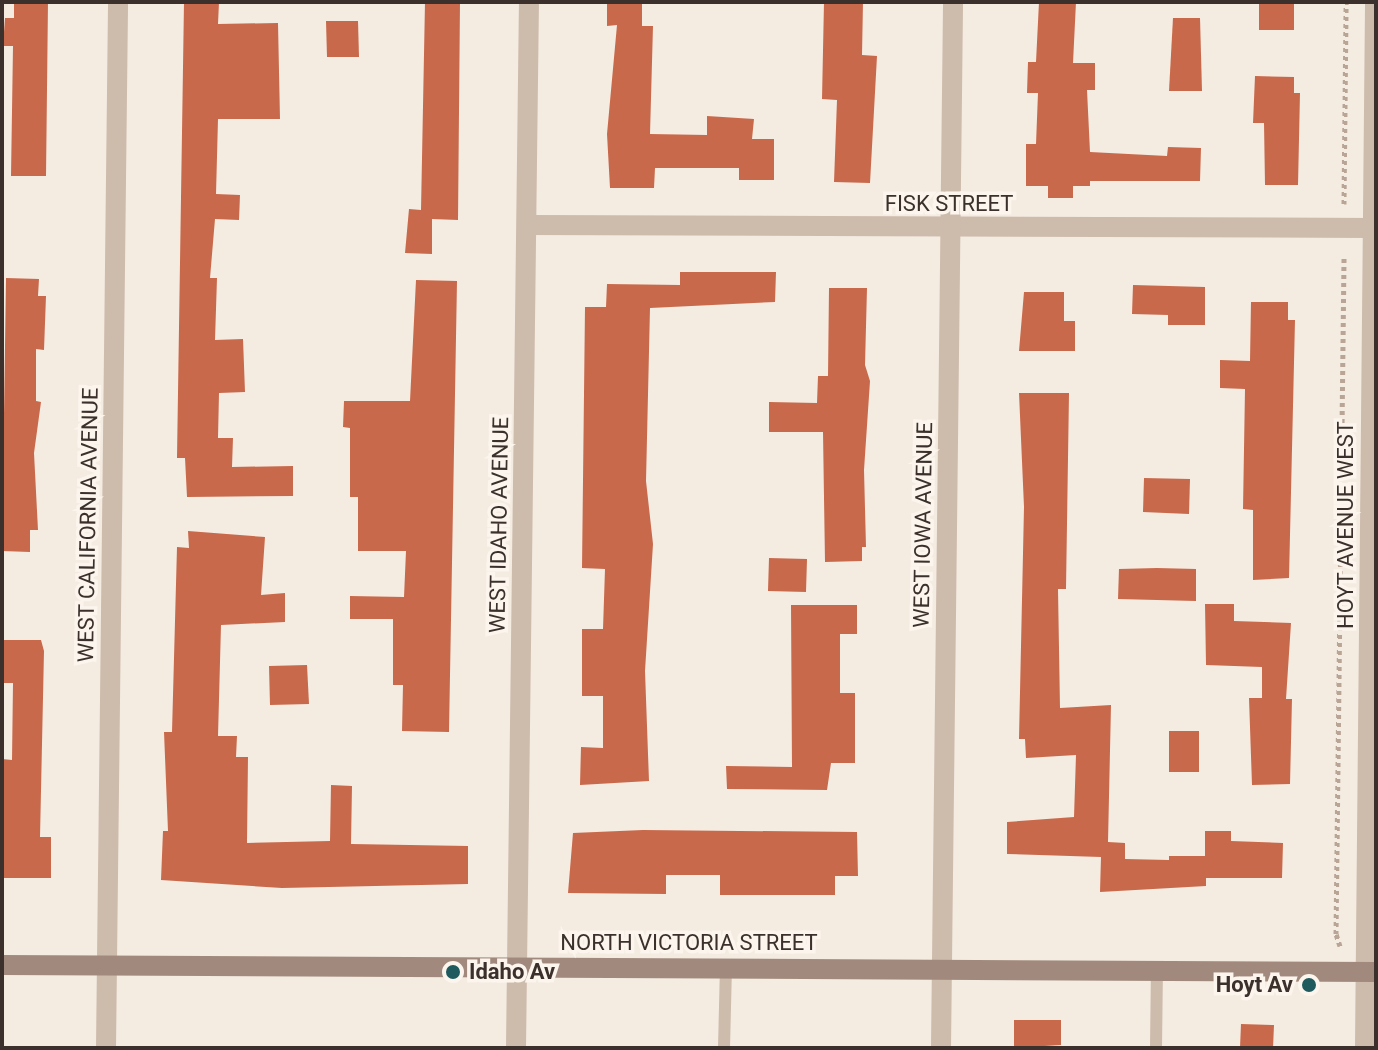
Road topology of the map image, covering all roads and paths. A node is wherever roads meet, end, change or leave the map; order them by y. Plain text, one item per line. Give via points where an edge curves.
1 (118, 2) edge
2 (529, 2) edge
3 (953, 2) edge
4 (1346, 2) edge
5 (1375, 2) edge
6 (1344, 204) dead end
7 (527, 225) junction
8 (950, 228) junction
9 (1372, 228) junction
10 (1344, 257) dead end
11 (1374, 354) edge
12 (1340, 946) dead end
13 (107, 964) junction
14 (2, 965) edge
15 (726, 965) junction
16 (517, 967) junction
17 (941, 970) junction
18 (1157, 970) junction
19 (1371, 972) edge
20 (106, 1048) edge
21 (516, 1048) edge
22 (724, 1048) edge
23 (941, 1048) edge
24 (1156, 1048) edge
25 (1365, 1048) edge

1 - 13 street, WEST CALIFORNIA AVENUE
2 - 7 street, WEST IDAHO AVENUE
3 - 8 street, WEST IOWA AVENUE
4 - 6 path
5 - 9 street, HOYT AVENUE WEST
7 - 8 street, FISK STREET
7 - 16 street, WEST IDAHO AVENUE
8 - 9 street, FISK STREET
8 - 17 street, WEST IOWA AVENUE
9 - 11 street, HOYT AVENUE WEST
10 - 12 path via 1336,934
11 - 19 street, HOYT AVENUE WEST
13 - 14 street, NORTH VICTORIA STREET
13 - 16 street, NORTH VICTORIA STREET
13 - 20 street, WEST CALIFORNIA AVENUE
15 - 16 street, NORTH VICTORIA STREET
15 - 17 street, NORTH VICTORIA STREET
15 - 22 lane
16 - 21 street, WEST IDAHO AVENUE
17 - 18 street, NORTH VICTORIA STREET
17 - 23 street, WEST IOWA AVENUE
18 - 19 street, NORTH VICTORIA STREET
18 - 24 lane
19 - 25 street, HOYT AVENUE WEST

